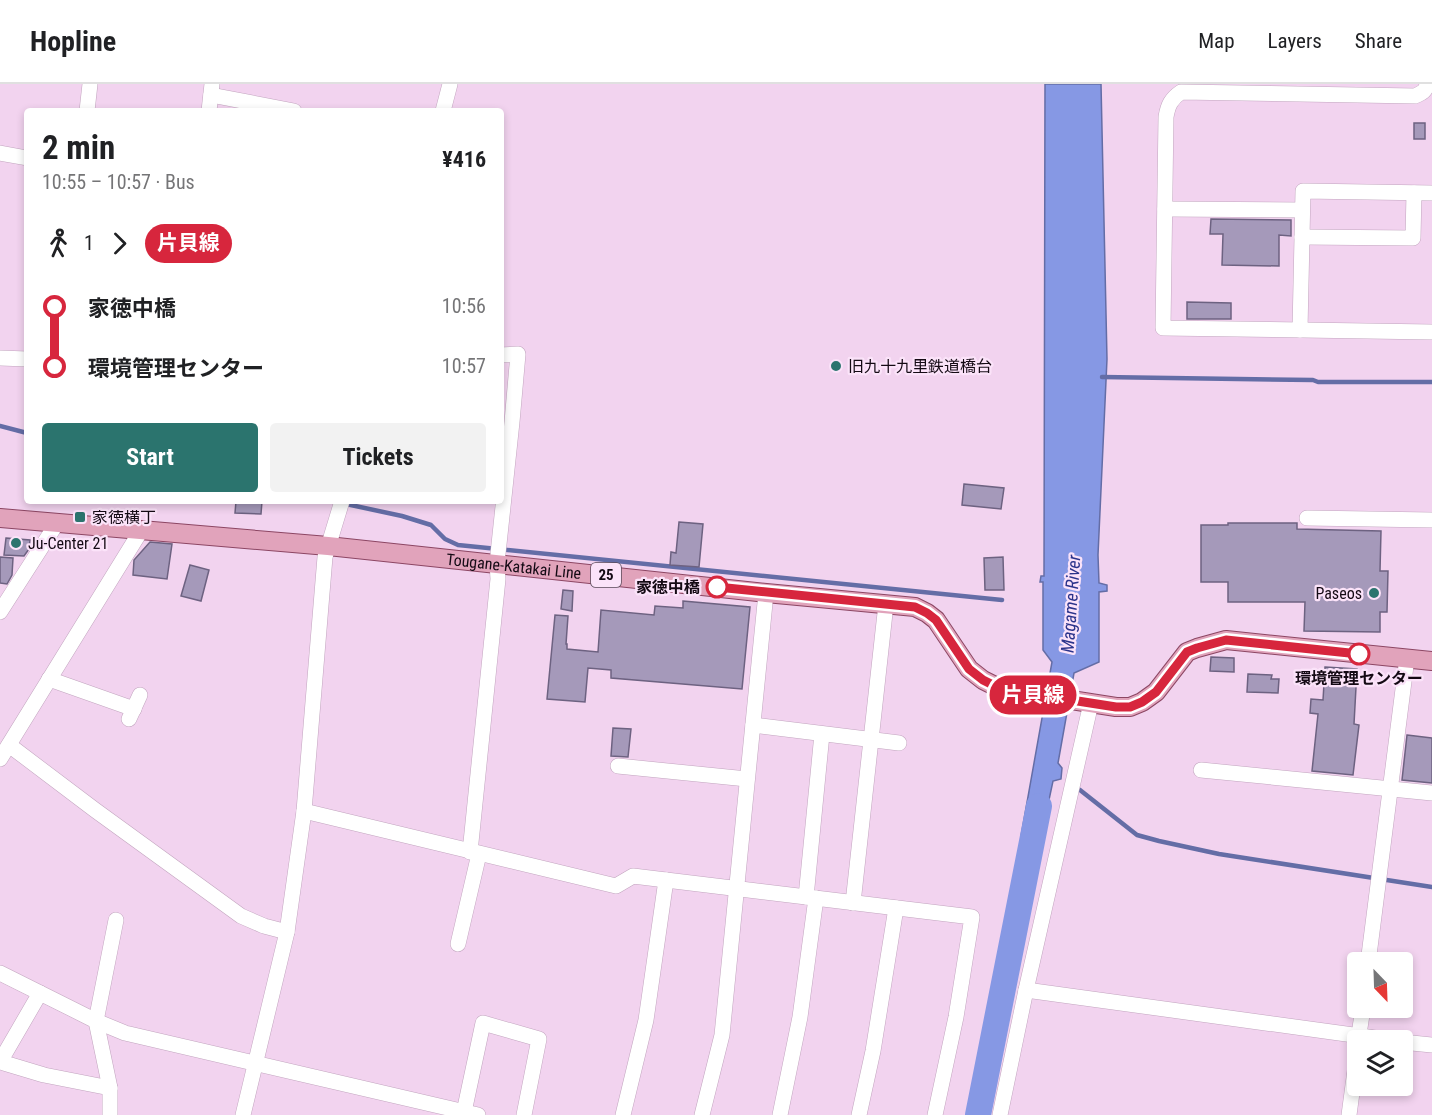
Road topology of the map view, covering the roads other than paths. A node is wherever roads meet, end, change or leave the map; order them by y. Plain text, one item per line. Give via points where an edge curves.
1 (90, 84) edge
2 (450, 84) edge
3 (1427, 84) edge
4 (212, 89) edge
5 (87, 108) edge
6 (209, 108) edge
7 (283, 108) edge
8 (444, 108) edge
9 (0, 153) edge
10 (24, 157) edge
11 (1414, 193) junction
12 (1432, 193) edge
13 (1165, 209) junction
14 (1302, 210) junction
15 (1302, 237) junction
16 (1300, 330) junction
17 (1432, 332) edge
18 (504, 355) edge
19 (0, 358) edge
20 (24, 359) edge
21 (504, 497) edge
22 (341, 504) edge
23 (503, 504) edge
24 (0, 518) edge
25 (1307, 518) dead end
26 (1432, 520) edge
27 (57, 523) junction
28 (142, 529) junction
29 (328, 546) junction
30 (498, 554) junction
31 (7, 590) edge
32 (766, 593) junction
33 (886, 604) junction
34 (0, 612) edge
35 (1407, 658) junction
36 (1432, 661) edge
37 (50, 680) junction
38 (1091, 703) junction
39 (134, 708) dead end
40 (753, 725) junction
41 (822, 734) junction
42 (871, 739) junction
43 (899, 743) dead end
44 (4, 750) edge
45 (618, 766) dead end
46 (1201, 770) dead end
47 (747, 779) junction
48 (1391, 789) junction
49 (1432, 793) edge
50 (304, 811) junction
51 (475, 853) junction
52 (666, 880) junction
53 (736, 889) junction
54 (811, 898) junction
55 (853, 903) junction
56 (896, 908) junction
57 (116, 920) dead end
58 (287, 932) junction
59 (458, 944) dead end
60 (1369, 952) edge
61 (0, 973) edge
62 (1026, 990) junction
63 (40, 993) junction
64 (96, 1021) junction
65 (1347, 1040) edge
66 (1413, 1043) edge
67 (1432, 1045) edge
68 (256, 1063) junction
69 (111, 1088) junction
70 (1351, 1096) edge
71 (471, 1113) edge
72 (110, 1115) edge
73 (243, 1115) edge
74 (524, 1115) edge
75 (623, 1115) edge
76 (702, 1115) edge
77 (780, 1115) edge
78 (859, 1115) edge
79 (935, 1115) edge
80 (1000, 1115) edge
81 (1349, 1115) edge

1 - 5 street
2 - 8 street
3 - 13 street via 1415,96 1181,92 1167,107
4 - 6 street
4 - 7 street
9 - 10 street
11 - 12 street
11 - 14 street via 1303,191
11 - 15 street via 1413,238
13 - 14 street
13 - 16 street via 1163,328
14 - 15 street
15 - 16 street
16 - 17 street
18 - 21 street via 518,354
19 - 20 street
22 - 29 street
23 - 30 street
24 - 27 main road, Tougane-Katakai Line / 25
25 - 26 street
27 - 28 main road, Tougane-Katakai Line / 25
27 - 31 street
28 - 29 main road, Tougane-Katakai Line / 25
28 - 37 street
29 - 30 main road, Tougane-Katakai Line / 25
29 - 50 street
30 - 32 main road, Tougane-Katakai Line / 25
30 - 51 street
31 - 34 street
32 - 33 main road, Tougane-Katakai Line / 25
32 - 40 street
33 - 38 main road, Tougane-Katakai Line / 25 via 915,607 927,613 969,669 1001,689
33 - 42 street
35 - 36 main road, Tougane-Katakai Line / 25
35 - 38 main road, Tougane-Katakai Line / 25 via 1226,640 1187,652 1156,692 1142,702 1130,707
35 - 48 street
37 - 39 street
37 - 44 street
38 - 62 street
40 - 41 street
40 - 47 street
41 - 42 street
41 - 54 street
42 - 43 street
42 - 55 street
44 - 58 street via 95,810 241,916
45 - 47 street
46 - 48 street
47 - 53 street
48 - 49 street
48 - 60 street
50 - 51 street
50 - 58 street
51 - 52 street via 616,886 633,876
51 - 59 street
52 - 53 street
52 - 75 street via 646,1020
53 - 54 street
53 - 76 street via 722,1035
54 - 55 street
54 - 77 street via 800,1017
55 - 56 street
56 - 78 street
56 - 79 street via 972,917
57 - 64 street
58 - 68 street
61 - 63 street
62 - 65 street
62 - 80 street
63 - 64 street
63 - 69 street via 4,1055 4,1063
64 - 68 street via 125,1033
64 - 69 street
66 - 67 street
68 - 71 street
68 - 73 street
69 - 72 street
70 - 81 street
71 - 74 street via 483,1023 539,1039

